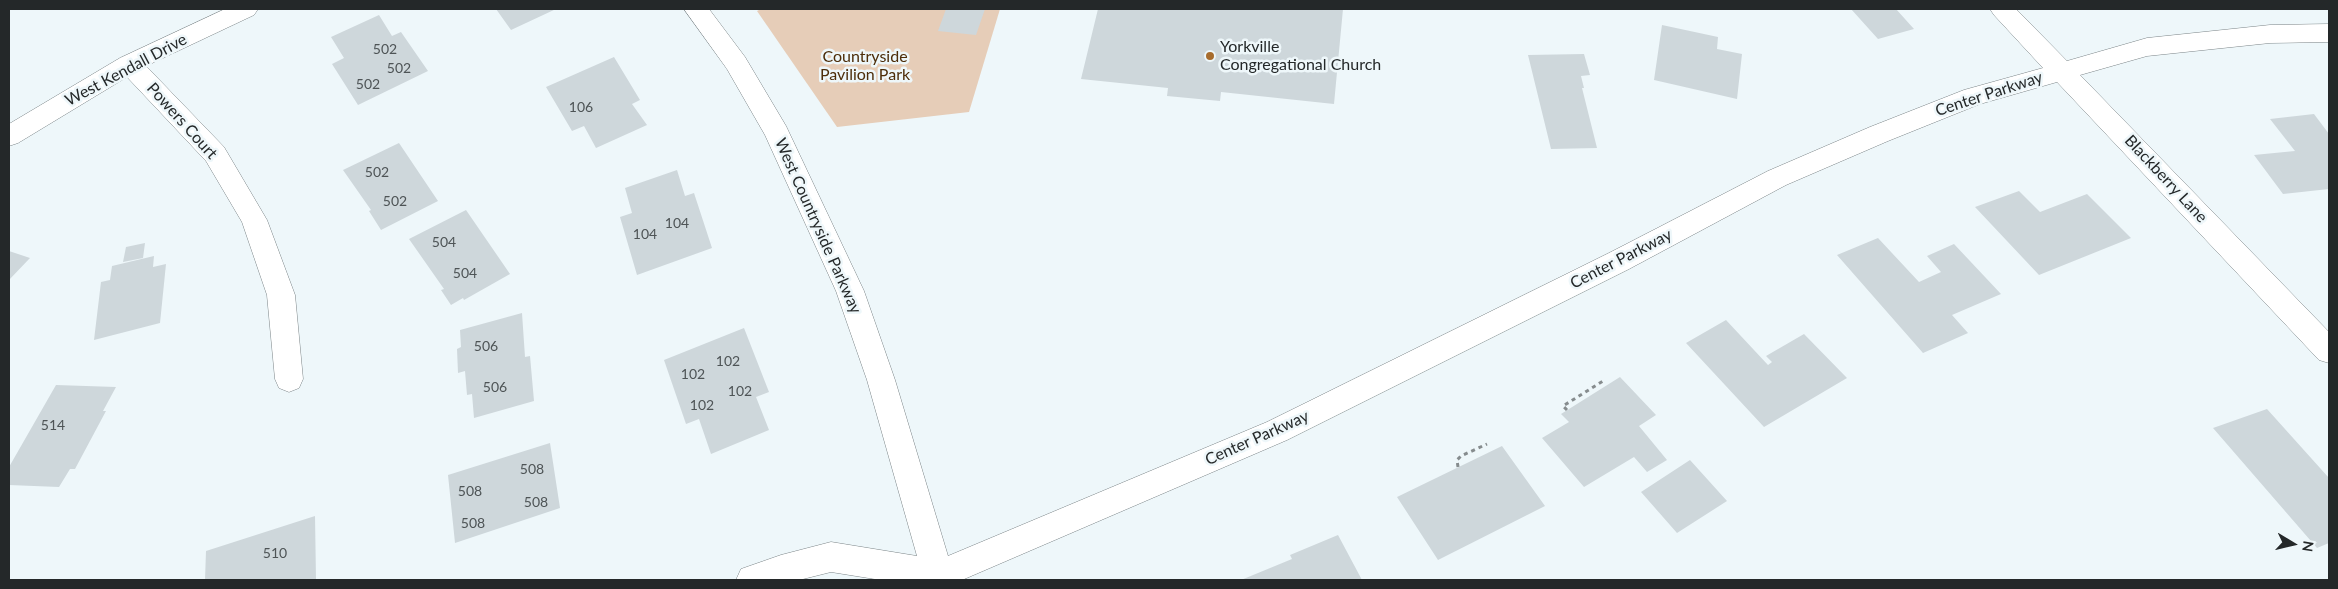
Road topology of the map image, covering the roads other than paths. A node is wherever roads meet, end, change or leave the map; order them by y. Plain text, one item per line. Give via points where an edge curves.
1 (246, 9) edge
2 (696, 9) edge
3 (2002, 9) edge
4 (2329, 33) edge
5 (129, 64) junction
6 (2062, 71) junction
7 (9, 136) edge
8 (2329, 351) edge
9 (289, 379) dead end
10 (936, 579) edge
11 (752, 580) edge

1 - 5 street, West Kendall Drive
2 - 10 street, West Countryside Parkway via 736,63 777,133 850,291 881,380
3 - 6 street, Blackberry Lane
4 - 6 street, Center Parkway via 2270,34 2148,47
5 - 7 street, West Kendall Drive
5 - 9 street, Powers Court via 215,154 254,220 281,295
6 - 8 street, Blackberry Lane
6 - 10 street, Center Parkway via 1973,97 1777,178 1277,431
10 - 11 street via 831,557

